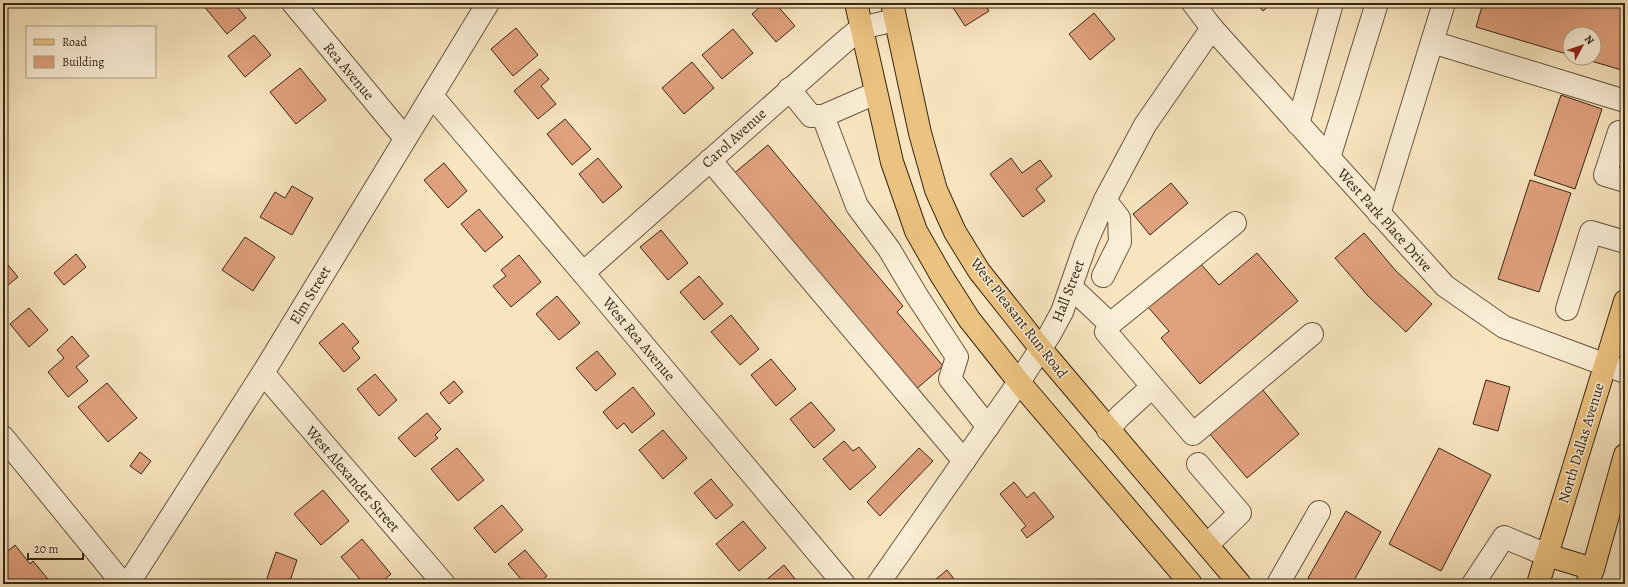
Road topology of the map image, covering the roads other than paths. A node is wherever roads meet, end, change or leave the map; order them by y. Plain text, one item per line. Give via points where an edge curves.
1 (293, 3) edge
2 (488, 3) edge
3 (856, 3) edge
4 (1193, 3) edge
5 (1332, 3) edge
6 (1377, 3) edge
7 (1444, 3) edge
8 (894, 11) edge
9 (861, 28) junction
10 (1212, 28) junction
11 (1432, 42) junction
12 (789, 88) junction
13 (876, 93) junction
14 (432, 96) junction
15 (1625, 101) edge
16 (823, 116) junction
17 (1298, 124) junction
18 (1625, 134) edge
19 (405, 138) junction
20 (1329, 158) junction
21 (710, 160) junction
22 (1625, 181) edge
23 (1105, 200) junction
24 (1379, 214) junction
25 (1235, 223) dead end
26 (1625, 242) edge
27 (1086, 243) junction
28 (1114, 253) junction
29 (583, 273) junction
30 (1103, 276) dead end
31 (1071, 287) junction
32 (1625, 301) edge
33 (1567, 308) dead end
34 (1110, 324) junction
35 (1312, 334) dead end
36 (1041, 349) junction
37 (1615, 368) edge
38 (263, 373) junction
39 (1019, 382) junction
40 (1152, 387) junction
41 (988, 427) junction
42 (1108, 430) junction
43 (3, 437) edge
44 (1625, 454) edge
45 (964, 461) junction
46 (1198, 464) dead end
47 (1319, 512) dead end
48 (1207, 545) junction
49 (1547, 554) junction
50 (1590, 576) edge
51 (123, 584) edge
52 (128, 584) edge
53 (444, 584) edge
54 (844, 584) edge
55 (878, 584) edge
56 (1191, 584) edge
57 (1240, 584) edge
58 (1278, 584) edge
59 (1473, 584) edge
60 (1538, 584) edge

1 - 19 street, Rea Avenue
2 - 14 street, Elm Street
3 - 9 main road
4 - 10 street, West Park Place Drive
5 - 17 street
6 - 20 street
7 - 11 street
8 - 9 street, Carol Avenue
8 - 36 main road, West Pleasant Run Road via 920,133 936,190 955,232 979,271
9 - 12 street, Carol Avenue
9 - 13 main road
10 - 17 street, West Park Place Drive
10 - 23 street, Hall Street via 1144,125
11 - 15 street
11 - 24 street
12 - 16 street via 811,116
12 - 21 street, Carol Avenue
13 - 16 street
13 - 39 main road via 892,162 916,231 969,319
14 - 19 street, Elm Street
14 - 29 street, West Rea Avenue
16 - 41 street via 857,206 889,249 958,356 950,380
17 - 20 street, West Park Place Drive
18 - 22 street via 1619,132 1606,175
19 - 38 street, Elm Street
20 - 24 street, West Park Place Drive
21 - 29 street, Carol Avenue
21 - 45 street
23 - 27 street, Hall Street
23 - 28 street via 1119,218 1120,242
24 - 37 street, West Park Place Drive via 1445,286 1504,327
25 - 34 street
26 - 33 street via 1590,232
27 - 28 street
27 - 31 street, Hall Street
28 - 30 street
29 - 54 street, West Rea Avenue
31 - 34 street
31 - 36 street, Hall Street via 1062,312
32 - 37 main road, North Dallas Avenue
34 - 40 street via 1106,332
35 - 40 street via 1193,434
36 - 39 street, Hall Street
36 - 42 main road, West Pleasant Run Road
37 - 49 main road, North Dallas Avenue
38 - 52 street, Elm Street
38 - 53 street, West Alexander Street
39 - 41 street, Hall Street
39 - 56 main road
40 - 42 street
41 - 45 street, Hall Street
42 - 48 main road, West Pleasant Run Road
43 - 51 street
44 - 50 main road
45 - 55 street, Hall Street
46 - 48 street via 1240,513
47 - 58 street
48 - 57 main road, West Pleasant Run Road
49 - 50 main road
49 - 59 street via 1504,537
49 - 60 main road, North Dallas Avenue

